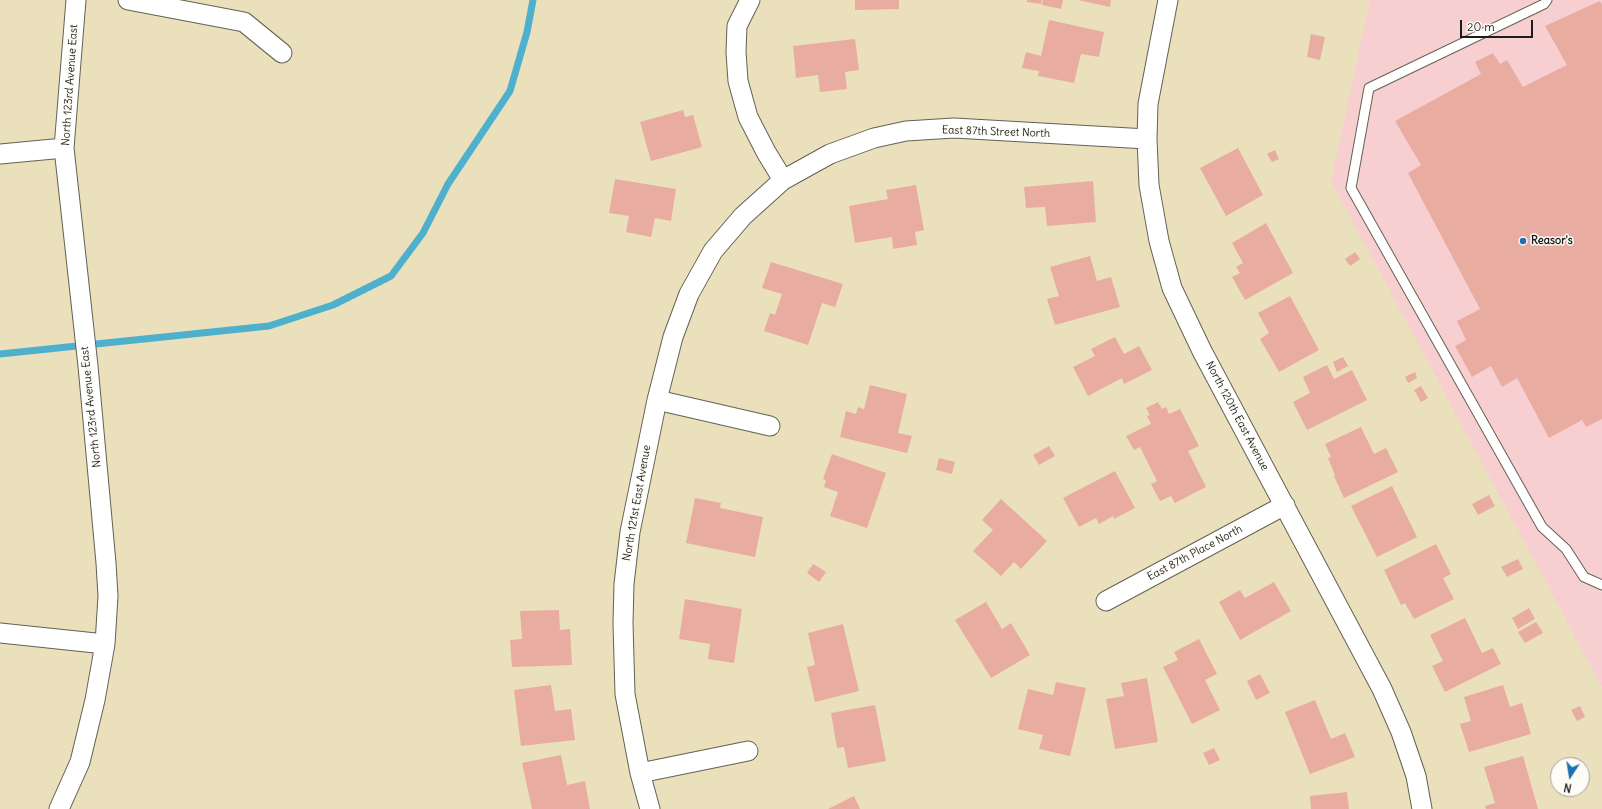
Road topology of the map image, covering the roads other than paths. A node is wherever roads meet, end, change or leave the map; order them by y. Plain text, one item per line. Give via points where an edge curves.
1 (76, 0) edge
2 (128, 0) edge
3 (750, 0) edge
4 (1168, 0) edge
5 (1547, 0) edge
6 (282, 53) dead end
7 (1147, 139) junction
8 (64, 148) junction
9 (0, 154) edge
10 (783, 180) junction
11 (657, 400) junction
12 (770, 426) dead end
13 (1285, 506) junction
14 (1602, 585) edge
15 (1106, 601) dead end
16 (0, 633) edge
17 (105, 644) junction
18 (748, 751) dead end
19 (640, 773) junction
20 (59, 809) edge
21 (650, 809) edge
22 (1422, 809) edge

1 - 8 street, North 123rd Avenue East
2 - 6 street via 244,22
3 - 10 street via 737,26 738,81 748,117
4 - 7 street, North 120th East Avenue via 1148,104
5 - 14 lane via 1544,4 1369,88 1351,188 1542,527 1566,549 1584,577
7 - 10 street, East 87th Street North via 954,128 906,131 874,138 830,154
7 - 13 street, North 120th East Avenue via 1149,185 1159,241 1172,288 1202,351
8 - 9 street
8 - 17 street, North 123rd Avenue East via 106,563 108,596
10 - 11 street, North 121st East Avenue via 743,216 713,251 689,294 673,337
11 - 12 street
11 - 19 street, North 121st East Avenue via 630,532 624,584 625,694
13 - 15 street, East 87th Place North
13 - 22 street, North 120th East Avenue via 1382,689 1401,732 1416,776
16 - 17 street
17 - 20 street, North 123rd Avenue East via 80,762
18 - 19 street
19 - 21 street, North 121st East Avenue

